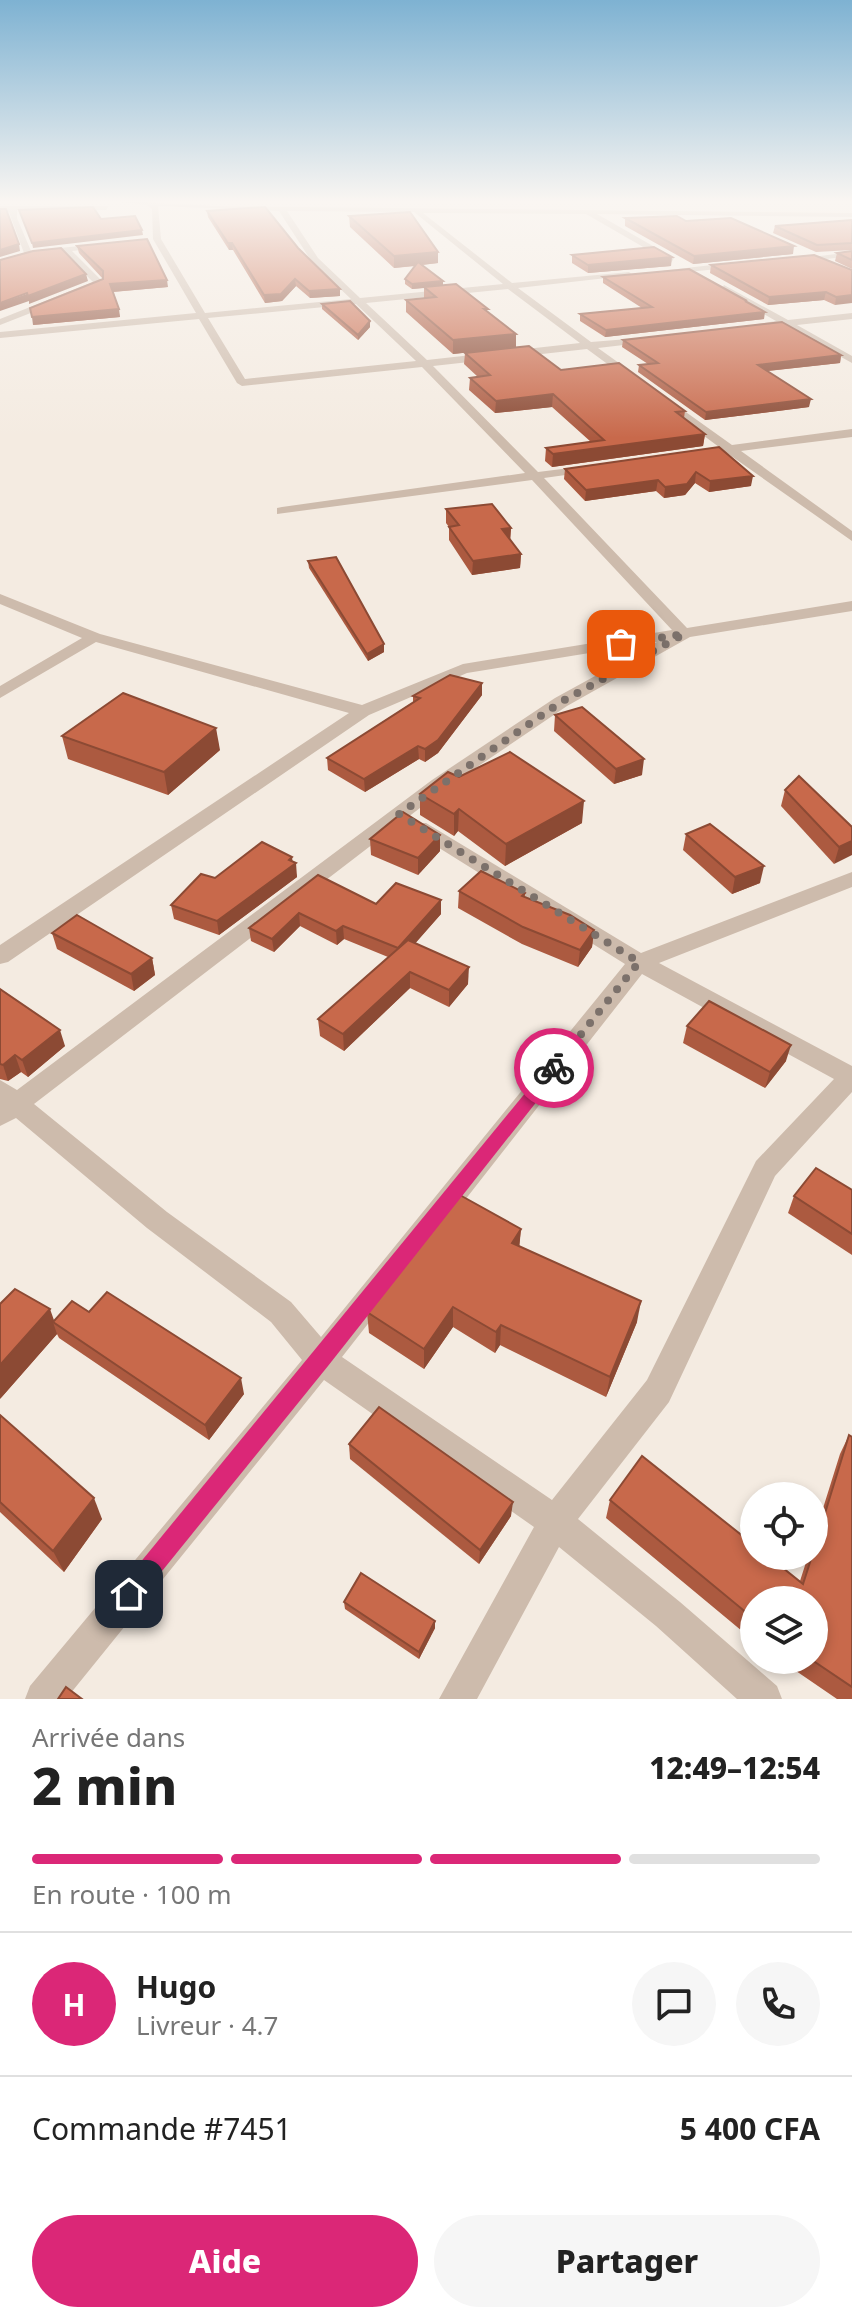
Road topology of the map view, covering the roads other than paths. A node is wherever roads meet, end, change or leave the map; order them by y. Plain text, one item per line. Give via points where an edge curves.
1 (95, 279) edge
2 (181, 279) edge
3 (335, 279) edge
4 (503, 279) edge
5 (580, 279) edge
6 (713, 283) edge
7 (511, 286) junction
8 (358, 302) junction
9 (201, 313) junction
10 (852, 316) edge
11 (0, 322) edge
12 (788, 323) junction
13 (741, 328) edge
14 (0, 335) edge
15 (664, 337) edge
16 (592, 345) junction
17 (852, 360) edge
18 (425, 363) junction
19 (852, 433) edge
20 (729, 449) junction
21 (684, 455) edge
22 (610, 465) edge
23 (535, 476) junction
24 (282, 511) dead end
25 (852, 537) edge
26 (0, 599) edge
27 (852, 606) edge
28 (684, 634) junction
29 (94, 637) junction
30 (0, 693) edge
31 (363, 711) junction
32 (399, 814) junction
33 (852, 879) edge
34 (0, 956) edge
35 (639, 962) junction
36 (851, 1077) edge
37 (6, 1103) edge
38 (321, 1360) junction
39 (555, 1522) junction
40 (756, 1696) edge
41 (43, 1699) edge
42 (457, 1699) edge

1 - 11 street via 99,283
2 - 9 street
3 - 8 street
4 - 7 street
5 - 7 street
6 - 12 street
7 - 8 street
7 - 16 street
8 - 9 street
8 - 18 street
9 - 14 street
9 - 18 street via 242,383
10 - 12 street
12 - 13 street
12 - 17 street
15 - 16 street
16 - 18 street
16 - 20 street
18 - 23 street
19 - 20 street
20 - 21 street
20 - 25 street
22 - 23 street
23 - 24 street
23 - 28 street
26 - 29 street
27 - 28 street
28 - 31 street via 463,669
28 - 32 street via 561,702
29 - 30 street
29 - 31 street
31 - 34 street
32 - 35 street
32 - 37 street
33 - 35 street
35 - 36 street
35 - 38 street
36 - 39 street via 765,1169 658,1391
37 - 38 street via 281,1312
38 - 39 street
38 - 41 street
39 - 40 street via 668,1614
39 - 42 street

